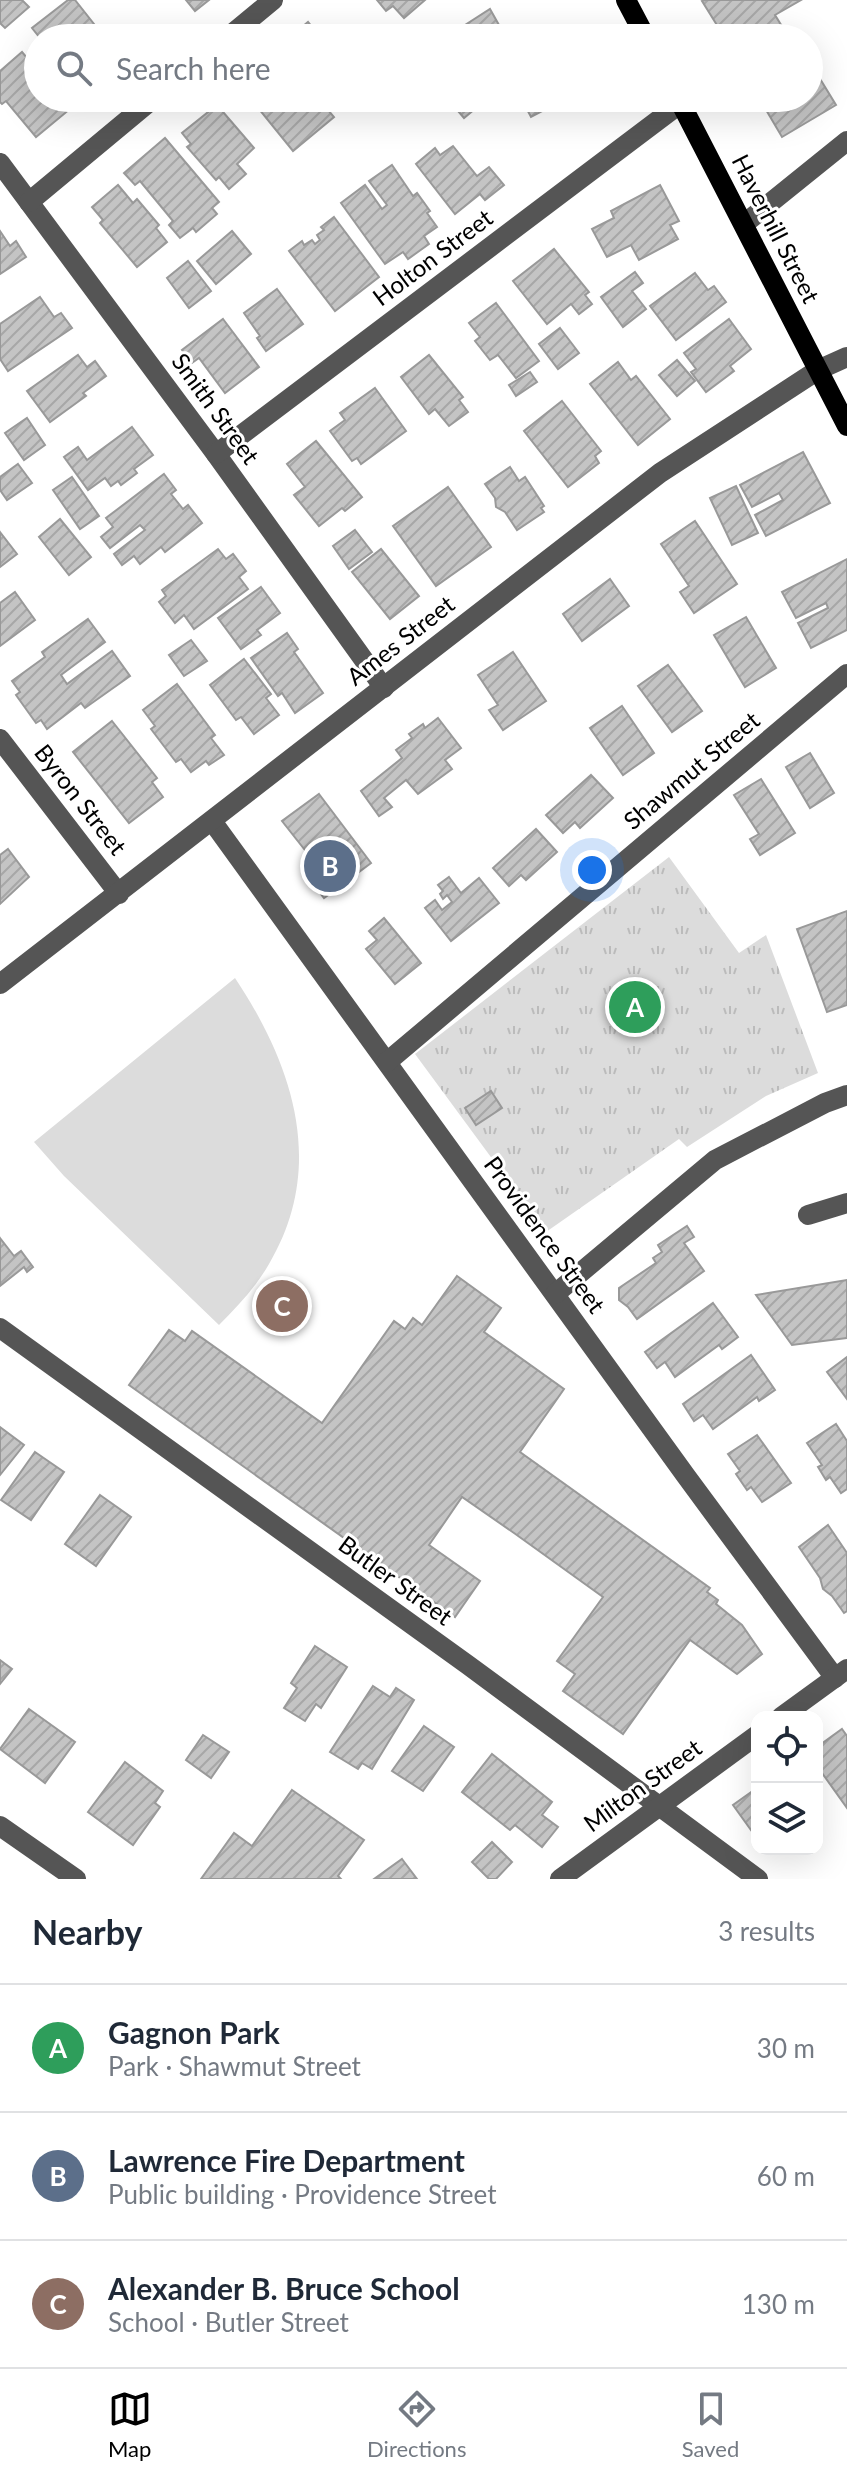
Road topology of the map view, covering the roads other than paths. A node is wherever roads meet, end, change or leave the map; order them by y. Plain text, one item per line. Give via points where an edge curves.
1 (273, 0) edge
2 (626, 0) edge
3 (244, 24) edge
4 (639, 24) edge
5 (137, 112) edge
6 (665, 112) edge
7 (685, 112) edge
8 (847, 141) edge
9 (0, 163) edge
10 (29, 202) junction
11 (744, 224) junction
12 (847, 357) edge
13 (818, 370) junction
14 (847, 426) edge
15 (216, 454) junction
16 (847, 674) edge
17 (384, 688) junction
18 (0, 739) edge
19 (212, 821) junction
20 (119, 894) junction
21 (0, 984) edge
22 (387, 1062) junction
23 (847, 1095) edge
24 (847, 1203) edge
25 (808, 1215) dead end
26 (555, 1294) junction
27 (0, 1328) edge
28 (841, 1673) edge
29 (789, 1711) edge
30 (751, 1739) edge
31 (659, 1806) junction
32 (0, 1826) edge
33 (76, 1879) edge
34 (560, 1879) edge
35 (758, 1879) edge

1 - 3 street
2 - 4 main road
5 - 10 street
6 - 15 street, Holton Street
7 - 11 main road, Haverhill Street
8 - 11 street
9 - 10 street, Smith Street
10 - 15 street, Smith Street
11 - 13 main road, Haverhill Street
12 - 13 street, Ames Street
13 - 14 main road, Haverhill Street
13 - 17 street, Ames Street via 660,473
15 - 17 street, Smith Street
16 - 22 street, Shawmut Street
17 - 19 street, Ames Street
18 - 20 street, Byron Street
19 - 20 street, Ames Street
19 - 22 street, Providence Street
20 - 21 street, Ames Street
22 - 26 street, Providence Street
23 - 26 street via 715,1160
24 - 25 street
26 - 28 street, Providence Street
27 - 31 street, Butler Street
28 - 29 street
30 - 31 street, Milton Street
31 - 34 street, Milton Street
31 - 35 street, Butler Street
32 - 33 street

